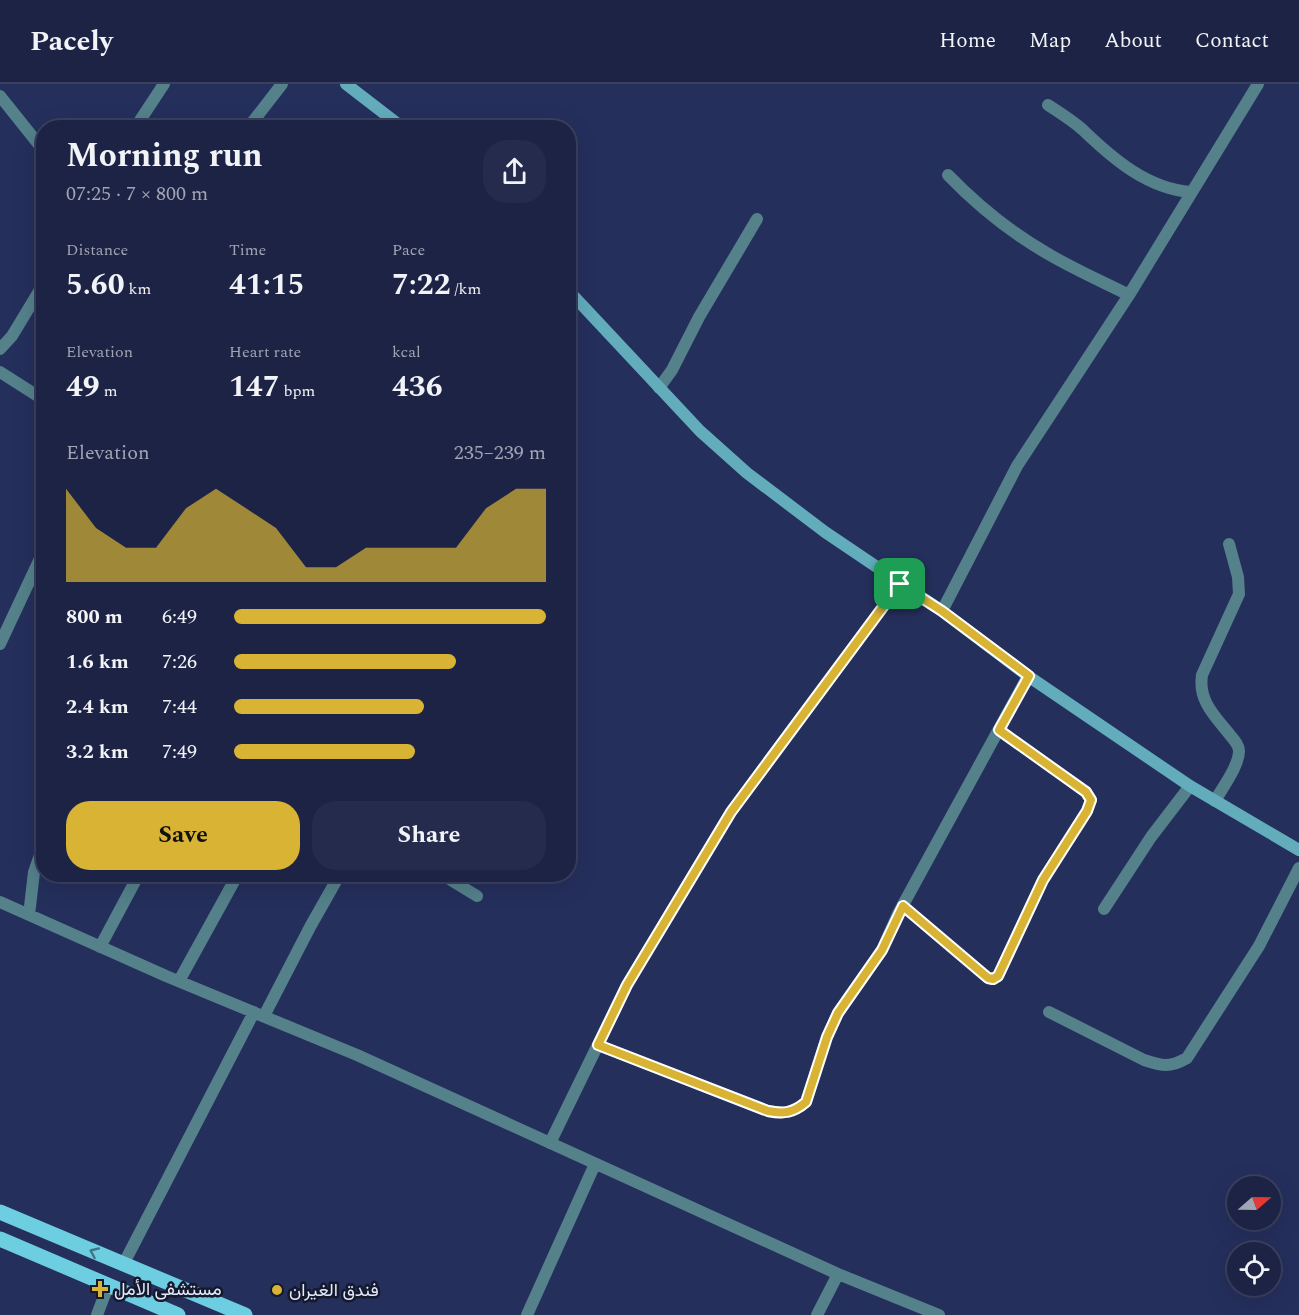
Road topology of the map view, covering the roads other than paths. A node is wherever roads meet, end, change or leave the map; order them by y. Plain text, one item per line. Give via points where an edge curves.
1 (164, 84) edge
2 (282, 84) edge
3 (346, 84) edge
4 (1258, 84) edge
5 (0, 96) edge
6 (1048, 105) dead end
7 (140, 120) edge
8 (254, 120) edge
9 (393, 120) edge
10 (36, 141) edge
11 (948, 175) dead end
12 (1191, 192) junction
13 (757, 219) dead end
14 (36, 296) edge
15 (1129, 296) junction
16 (576, 299) edge
17 (0, 349) edge
18 (0, 372) edge
19 (659, 388) junction
20 (36, 393) edge
21 (1228, 544) dead end
22 (36, 567) edge
23 (900, 584) junction
24 (942, 611) junction
25 (0, 644) edge
26 (1029, 676) junction
27 (999, 730) junction
28 (1190, 786) junction
29 (1215, 801) junction
30 (1299, 850) edge
31 (36, 866) edge
32 (1299, 868) edge
33 (135, 882) edge
34 (234, 882) edge
35 (335, 882) edge
36 (454, 882) edge
37 (477, 896) dead end
38 (0, 902) edge
39 (903, 906) junction
40 (1104, 909) dead end
41 (29, 915) junction
42 (100, 947) junction
43 (179, 981) junction
44 (1049, 1012) dead end
45 (259, 1014) junction
46 (598, 1045) junction
47 (550, 1143) junction
48 (594, 1164) junction
49 (0, 1212) edge
50 (0, 1239) edge
51 (123, 1265) junction
52 (838, 1274) junction
53 (108, 1286) junction
54 (97, 1315) edge
55 (178, 1315) edge
56 (245, 1315) edge
57 (527, 1315) edge
58 (817, 1315) edge
59 (939, 1315) edge

1 - 7 street
2 - 8 street
3 - 9 street
4 - 12 street
5 - 10 street
6 - 12 street via 1130,169 1174,191
11 - 15 street via 1000,223 1049,255
12 - 15 street
13 - 19 street
14 - 17 street
15 - 24 street via 1017,466
16 - 19 street
18 - 20 street
19 - 23 street via 747,473
21 - 29 street via 1239,594 1200,686 1202,696 1238,745 1239,752
22 - 25 street
23 - 24 street
23 - 46 street via 731,812 627,985
24 - 26 street
26 - 27 street
26 - 28 street
27 - 39 street
27 - 39 street via 1086,792 1091,800 1043,880 998,976 988,978
28 - 29 street
28 - 40 street
29 - 30 street
31 - 41 street
32 - 44 street via 1259,946 1187,1058 1175,1065 1143,1060
33 - 42 street
34 - 43 street
35 - 45 street
36 - 37 street
38 - 41 street
39 - 46 street via 882,950 838,1013 806,1102 798,1109 789,1113 768,1111
41 - 42 street
42 - 43 street
43 - 45 street
45 - 47 street
45 - 51 street
46 - 47 street
47 - 48 street
48 - 52 street
48 - 57 street
51 -> 49 main road
50 - 53 main road
51 - 56 main road
52 - 58 street
52 - 59 street
53 - 54 street
53 - 55 main road

